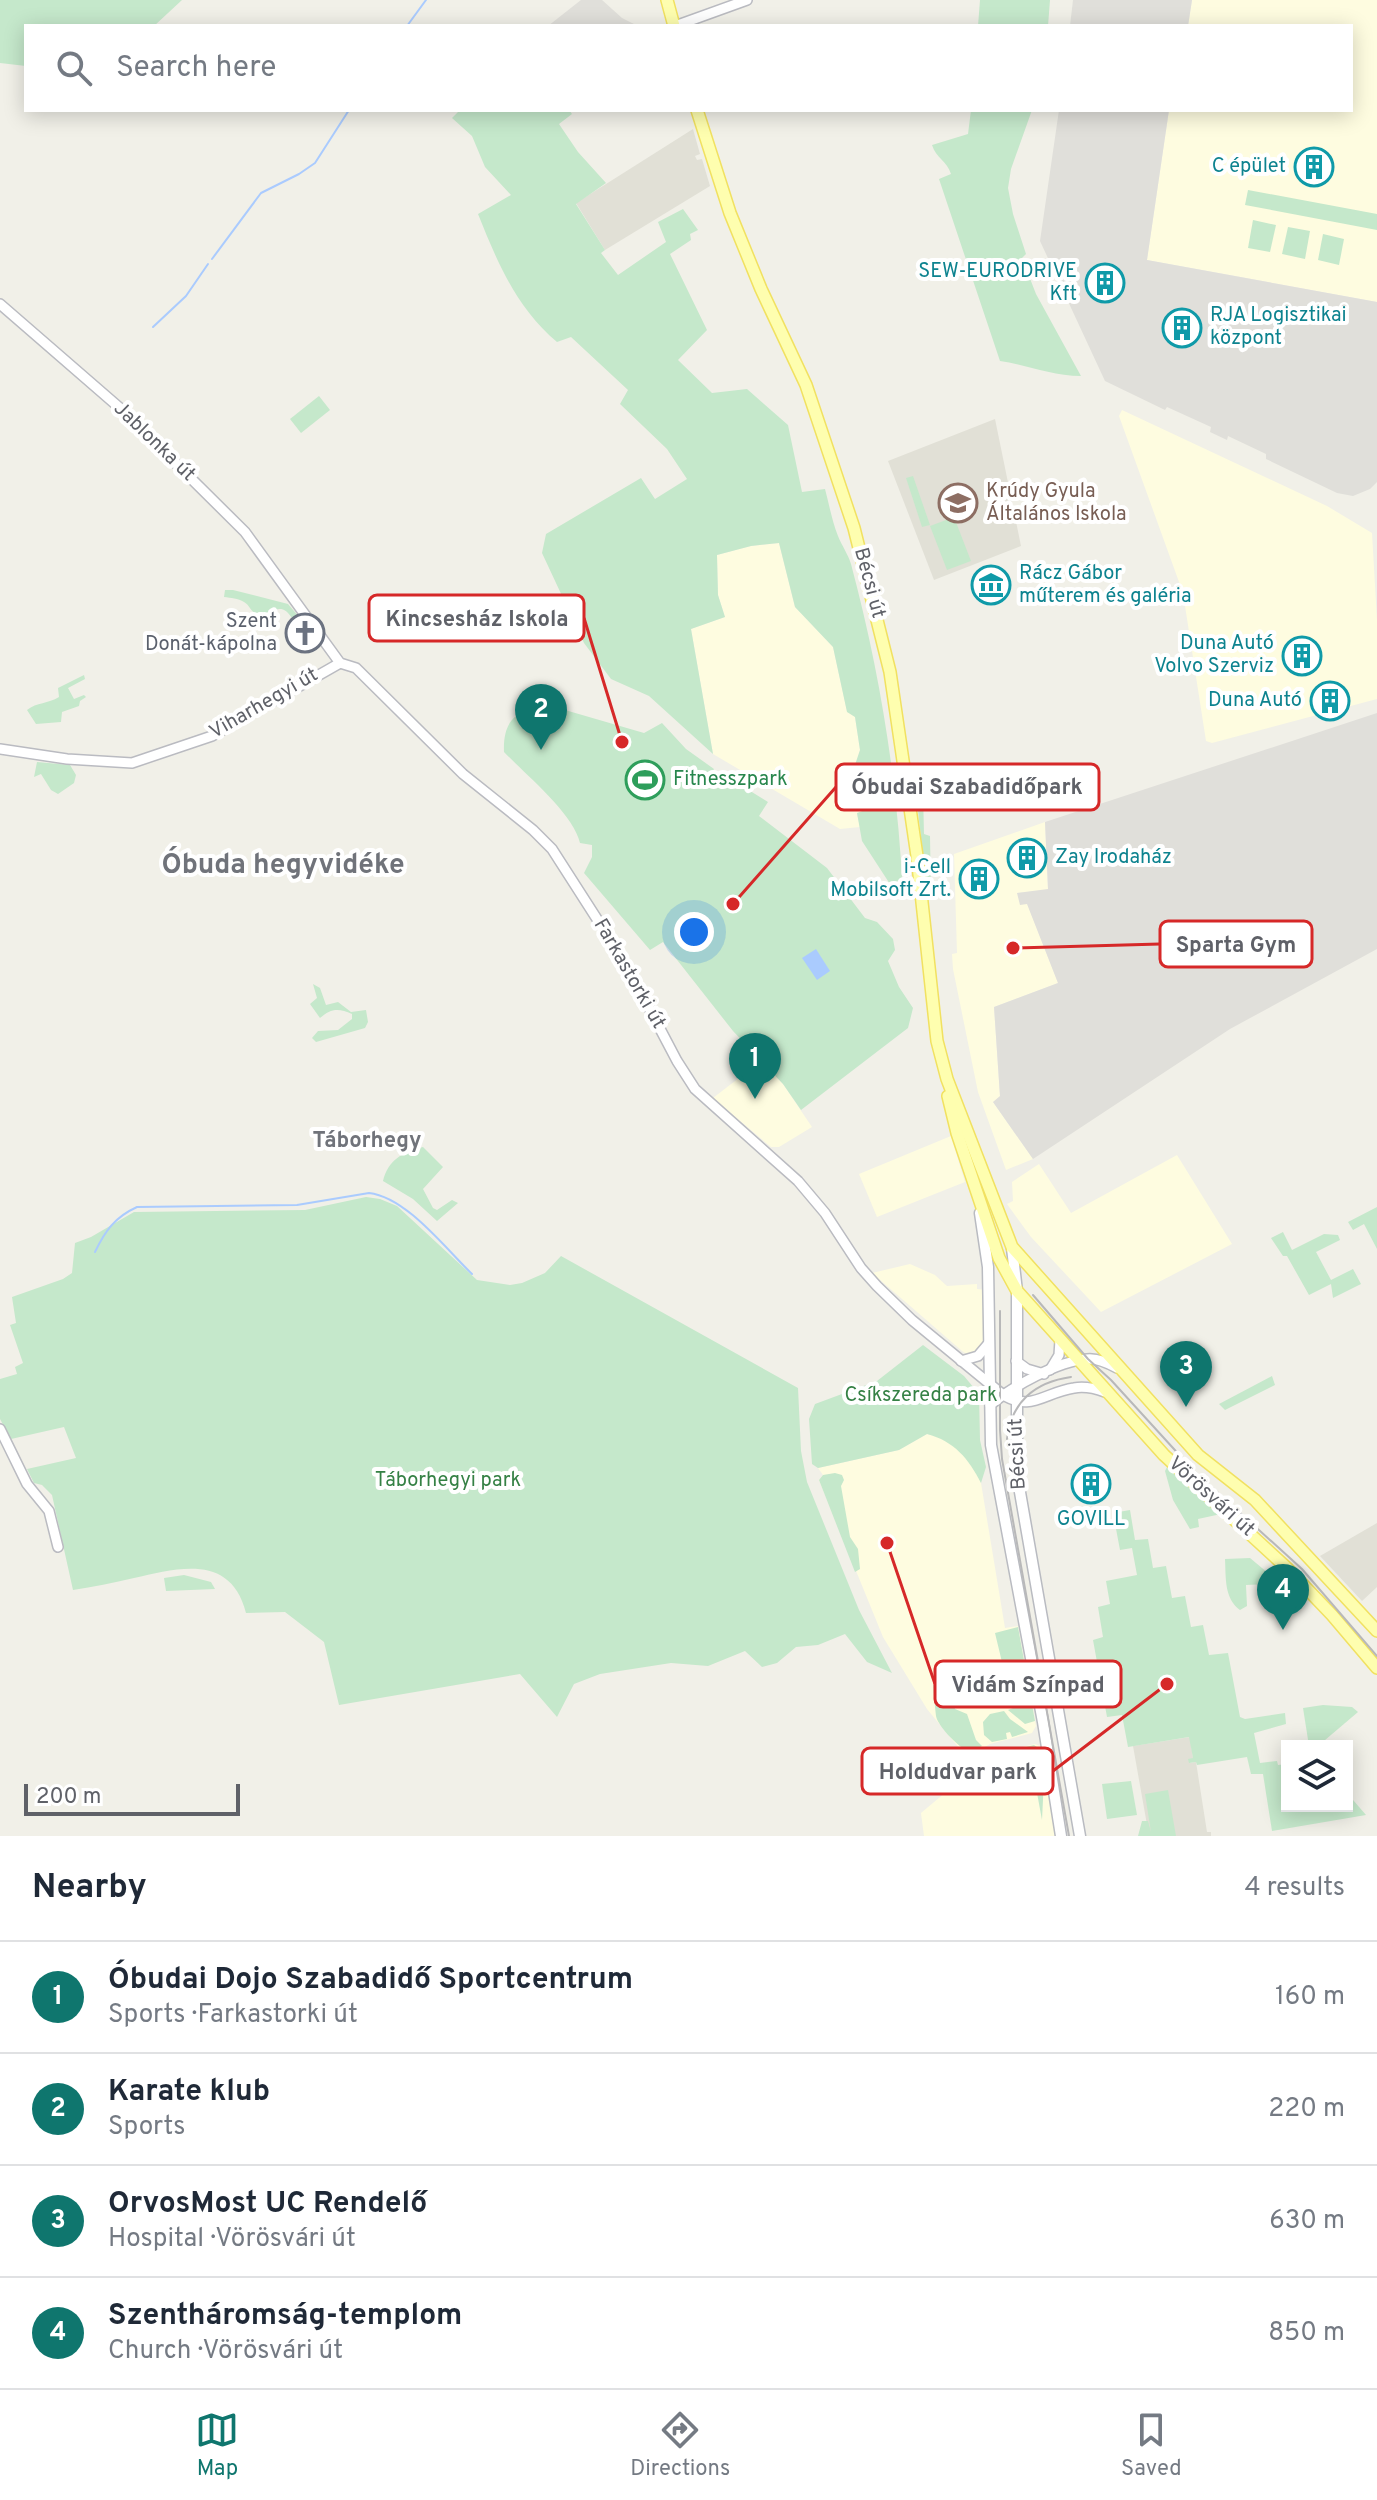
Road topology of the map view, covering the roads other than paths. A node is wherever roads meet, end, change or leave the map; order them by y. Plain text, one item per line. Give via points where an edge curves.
1 (667, 0) edge
2 (747, 0) edge
3 (674, 24) edge
4 (681, 24) edge
5 (698, 112) edge
6 (0, 304) edge
7 (290, 596) joint
8 (340, 663) junction
9 (0, 749) edge
10 (947, 1079) junction
11 (975, 1188) junction
12 (1012, 1247) junction
13 (1017, 1291) junction
14 (990, 1340) junction
15 (1060, 1340) junction
16 (961, 1361) junction
17 (1016, 1361) junction
18 (1079, 1361) junction
19 (1120, 1370) junction
20 (1047, 1373) junction
21 (990, 1383) junction
22 (1016, 1386) junction
23 (1105, 1392) junction
24 (1002, 1394) junction
25 (1016, 1403) junction
26 (990, 1405) junction
27 (0, 1429) edge
28 (58, 1547) dead end
29 (1377, 1631) edge
30 (1377, 1668) edge
31 (1061, 1836) edge
32 (1080, 1836) edge

1 - 3 main road
2 - 4 street
5 - 10 main road, Bécsi út via 737,231 806,385 875,604 906,771 930,994
6 - 7 street, Jablonka út via 121,409 245,532
7 - 8 street, Farkastorki út
8 - 9 street, Viharhegyi út via 212,736 132,763
8 - 16 street, Farkastorki út via 356,668 463,774 552,849 638,987 689,1082 798,1181 869,1279
10 - 11 main road, Bécsi út
10 - 12 main road, Bécsi út
11 - 13 main road, Vörösvári út via 999,1258
11 - 14 main road, Bécsi út via 986,1247
12 - 13 main road, Bécsi út
12 - 19 main road, Vörösvári út
13 - 15 main road, Vörösvári út
13 - 17 main road, Bécsi út
14 - 16 street via 984,1352
14 - 21 main road, Bécsi út
15 - 18 main road, Vörösvári út
15 - 20 street via 1059,1355
16 - 21 street, Farkastorki út
17 - 20 street
17 - 22 main road, Bécsi út
18 - 19 street via 1099,1360
18 - 20 street
18 - 23 main road, Vörösvári út
19 - 29 main road, Vörösvári út via 1198,1455 1255,1500
20 - 22 street
21 - 22 street
21 - 24 street, Farkastorki út
21 - 26 main road, Bécsi út
22 - 24 street
22 - 25 main road, Bécsi út
23 - 25 street via 1076,1387
23 - 30 main road, Vörösvári út via 1164,1455 1288,1569
24 - 25 street, Farkastorki út
24 - 26 street
25 - 32 main road, Bécsi út via 1017,1475
26 - 31 main road, Bécsi út via 991,1445
27 - 28 street via 27,1484 49,1511

